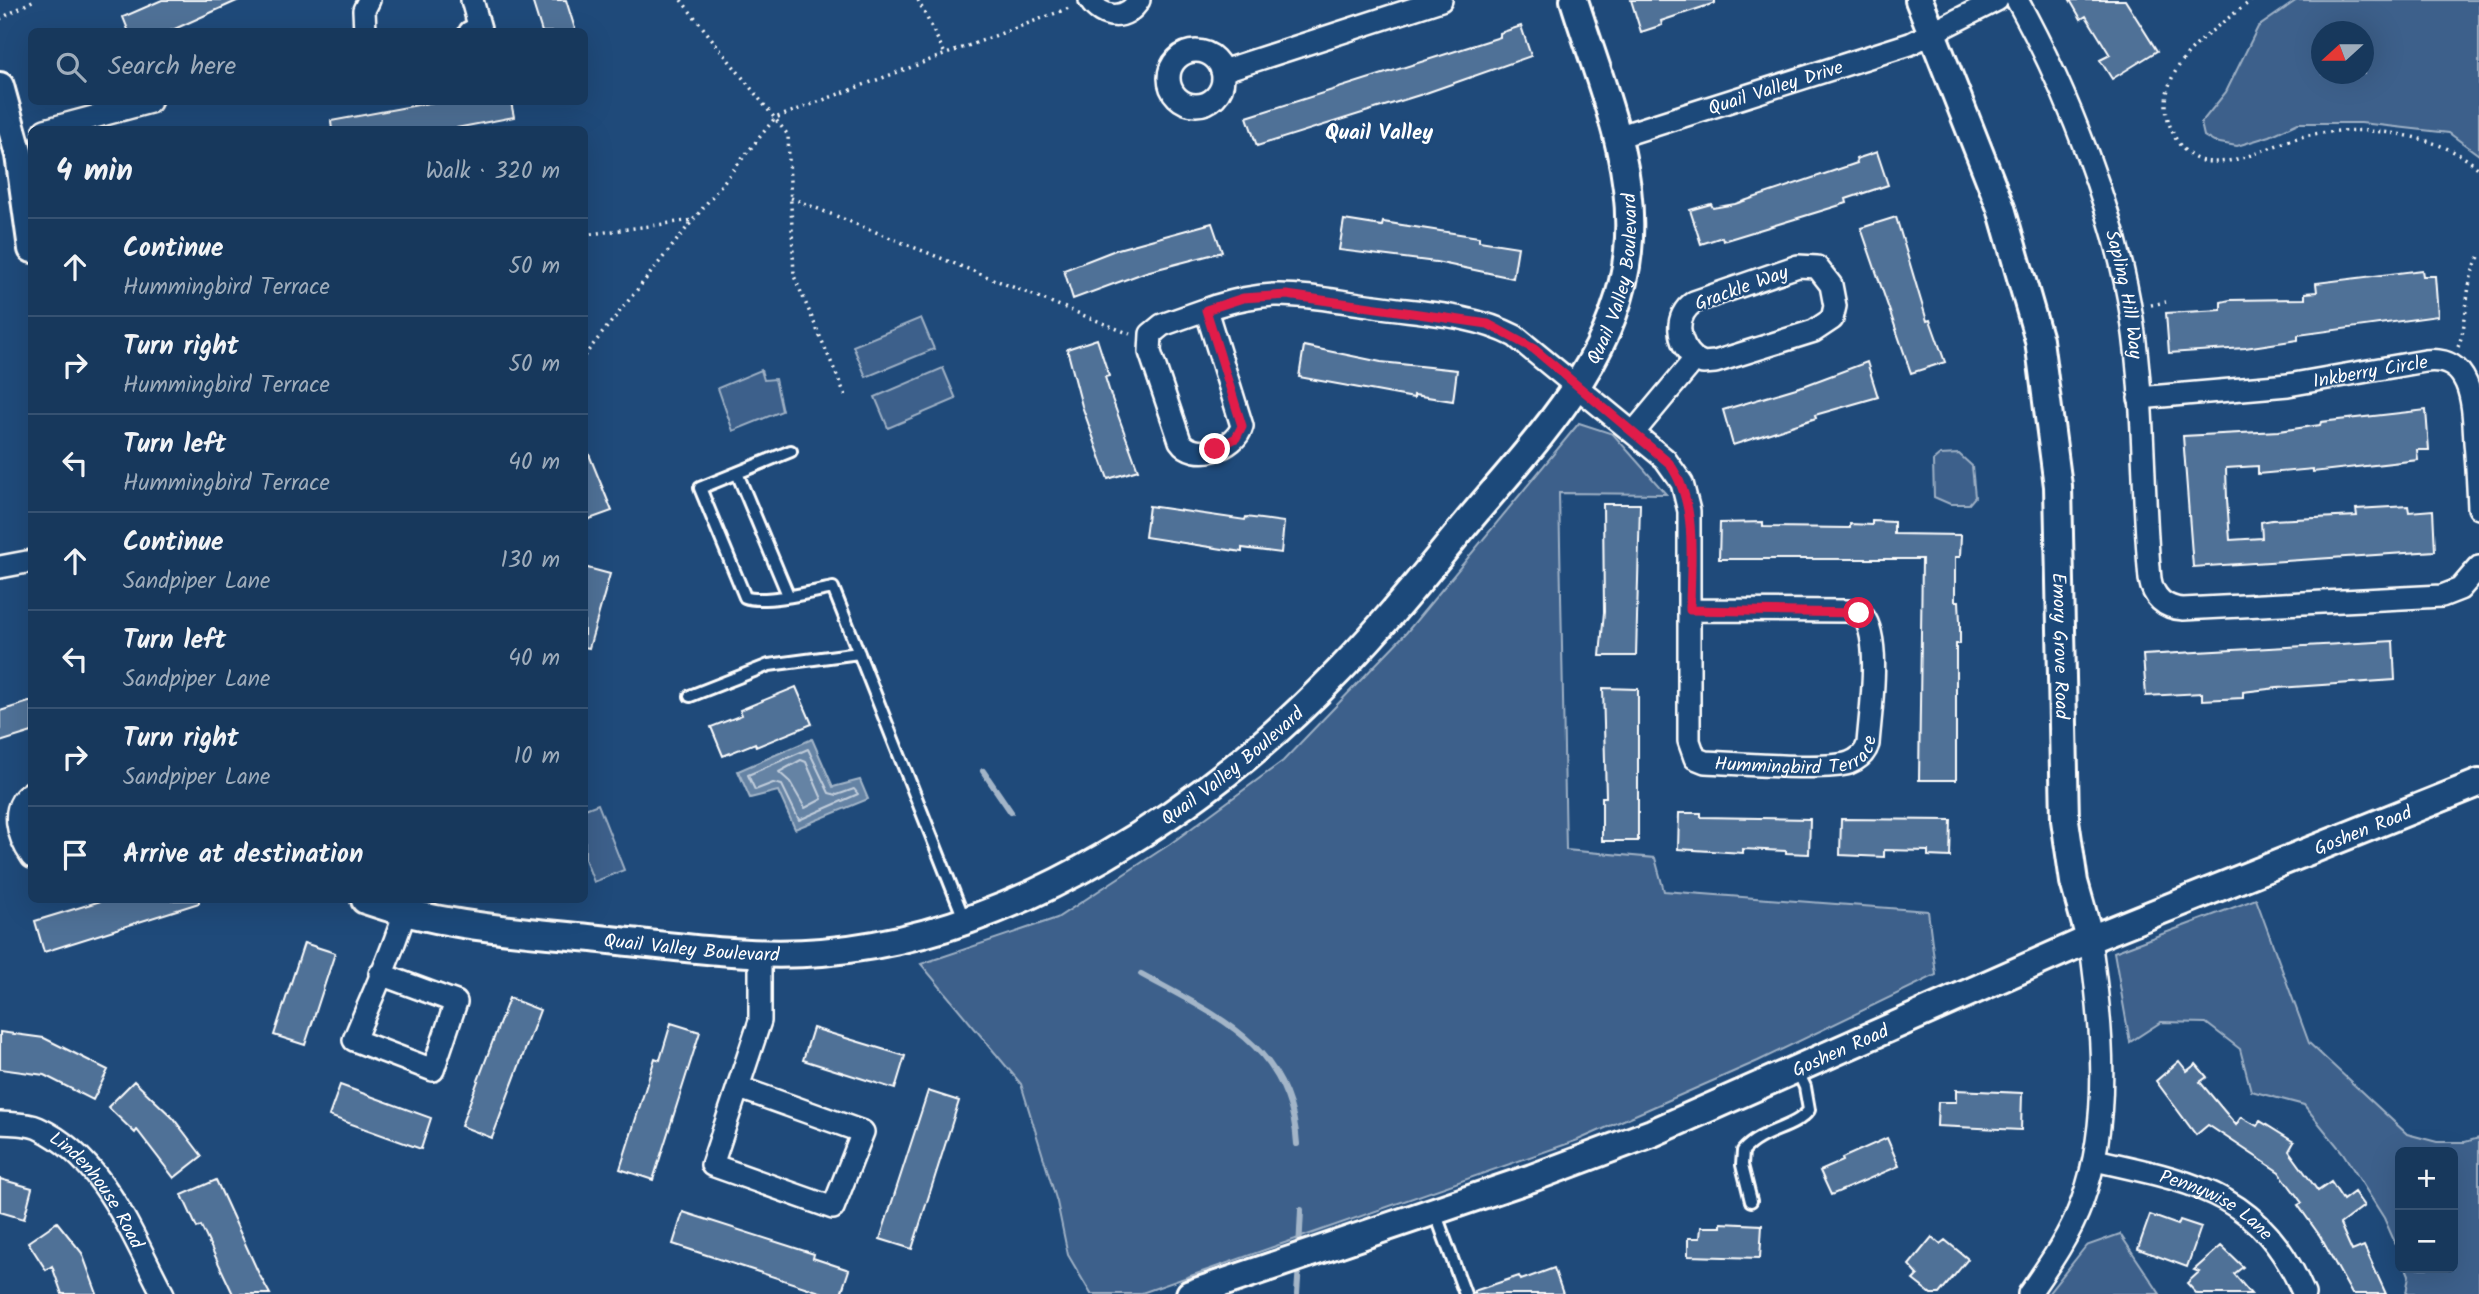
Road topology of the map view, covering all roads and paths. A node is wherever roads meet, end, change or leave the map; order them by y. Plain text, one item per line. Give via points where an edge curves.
1 (34, 0) edge
2 (369, 0) edge
3 (472, 0) edge
4 (681, 0) edge
5 (918, 0) edge
6 (1139, 0) edge
7 (1441, 0) edge
8 (1574, 0) edge
9 (1920, 0) edge
10 (1997, 0) edge
11 (2017, 0) edge
12 (2252, 0) edge
13 (1084, 2) edge
14 (0, 19) edge
15 (365, 28) edge
16 (480, 28) edge
17 (1933, 33) junction
18 (945, 54) junction
19 (1222, 71) dead end
20 (0, 86) edge
21 (139, 105) edge
22 (775, 118) junction
23 (60, 126) edge
24 (24, 135) edge
25 (1617, 137) junction
26 (2479, 169) edge
27 (28, 192) edge
28 (791, 198) junction
29 (693, 220) junction
30 (588, 234) edge
31 (2479, 257) edge
32 (2165, 302) dead end
33 (2149, 305) dead end
34 (1206, 310) junction
35 (1149, 342) junction
36 (2458, 347) dead end
37 (588, 351) edge
38 (1695, 359) junction
39 (1576, 386) junction
40 (2139, 398) junction
41 (847, 399) dead end
42 (1634, 432) junction
43 (791, 451) dead end
44 (737, 473) junction
45 (2479, 509) edge
46 (28, 562) edge
47 (0, 565) edge
48 (2479, 567) edge
49 (788, 595) junction
50 (1690, 610) junction
51 (859, 653) junction
52 (690, 696) dead end
53 (2479, 783) edge
54 (28, 795) edge
55 (28, 849) edge
56 (373, 903) edge
57 (404, 914) junction
58 (965, 920) junction
59 (2090, 939) junction
60 (760, 954) junction
61 (380, 974) junction
62 (1797, 1069) junction
63 (740, 1088) junction
64 (0, 1123) edge
65 (2095, 1160) junction
66 (1751, 1201) dead end
67 (1434, 1212) junction
68 (163, 1294) edge
69 (1190, 1294) edge
70 (1465, 1294) edge
71 (2029, 1294) edge
72 (2304, 1294) edge

1 - 14 path
2 - 15 street
3 - 16 street
4 - 22 path
5 - 18 path
6 - 13 street via 1128,13 1116,16
7 - 19 street
8 - 25 street, Quail Valley Boulevard
9 - 17 street, Emory Grove Road
10 - 17 street, Quail Valley Drive
11 - 40 street, Sapling Hill Way via 2042,47 2104,201 2128,293
12 - 26 path via 2192,49 2169,84 2167,120 2188,153 2222,161 2311,135 2369,132 2439,144
13 - 18 path
17 - 25 street, Quail Valley Drive
17 - 59 street, Emory Grove Road via 2001,208 2039,340 2058,486 2065,820 2074,883
18 - 22 path
20 - 24 street
21 - 23 street
22 - 28 path via 788,135
22 - 29 path
24 - 27 street
25 - 39 street, Quail Valley Boulevard via 1629,205 1626,270 1611,323
28 - 35 path
28 - 41 path via 794,275
29 - 30 path
29 - 37 path
31 - 36 path via 2469,275 2466,323
32 - 33 path
34 - 35 street, Hummingbird Terrace via 1158,327
34 - 35 street via 1242,424 1231,442 1202,452 1182,446
34 - 39 street, Hummingbird Terrace via 1243,298 1287,295 1475,321 1515,336
38 - 38 street, Grackle Way via 1715,362 1824,326 1832,319 1835,306 1826,275 1813,266 1798,266 1694,302 1683,311 1680,324 1682,342
38 - 42 street
39 - 42 street, Hummingbird Terrace
39 - 58 street, Quail Valley Boulevard via 1375,633 1263,743 1179,808 1111,851 1034,892
40 - 45 street, Inkberry Circle via 2288,385 2426,361 2447,363 2465,377 2473,398
40 - 48 street, Sapling Hill Way via 2150,579 2162,602 2183,609 2442,596 2460,589
42 - 50 street, Hummingbird Terrace via 1669,463 1686,495
43 - 44 lane
44 - 49 lane
44 - 49 lane via 700,488 741,590 749,599
46 - 47 street
49 - 51 lane via 833,589
50 - 50 street, Hummingbird Terrace via 1853,611 1863,616 1872,638 1864,754 1849,763 1828,765 1695,758 1689,741
51 - 52 lane via 769,666
51 - 58 lane
53 - 59 street, Goshen Road
54 - 55 street via 17,810
56 - 57 street, Quail Valley Boulevard
57 - 60 street, Quail Valley Boulevard via 483,928
57 - 61 street
58 - 60 street, Quail Valley Boulevard via 870,946
59 - 62 street, Goshen Road
59 - 65 street, Emory Grove Road via 2101,1071
60 - 63 street via 760,1021
61 - 61 street via 354,1040 433,1070 456,1002
62 - 66 lane via 1809,1110 1802,1119 1751,1141 1743,1151
62 - 67 street, Goshen Road via 1606,1151
63 - 63 street via 712,1165 833,1208 863,1132
64 - 68 street, Lindenhouse Road via 36,1127 79,1156 106,1186
65 - 71 street, Emory Grove Road via 2082,1204
65 - 72 street, Pennywise Lane via 2174,1178 2221,1195 2269,1236
67 - 69 street, Goshen Road
67 - 70 lane

